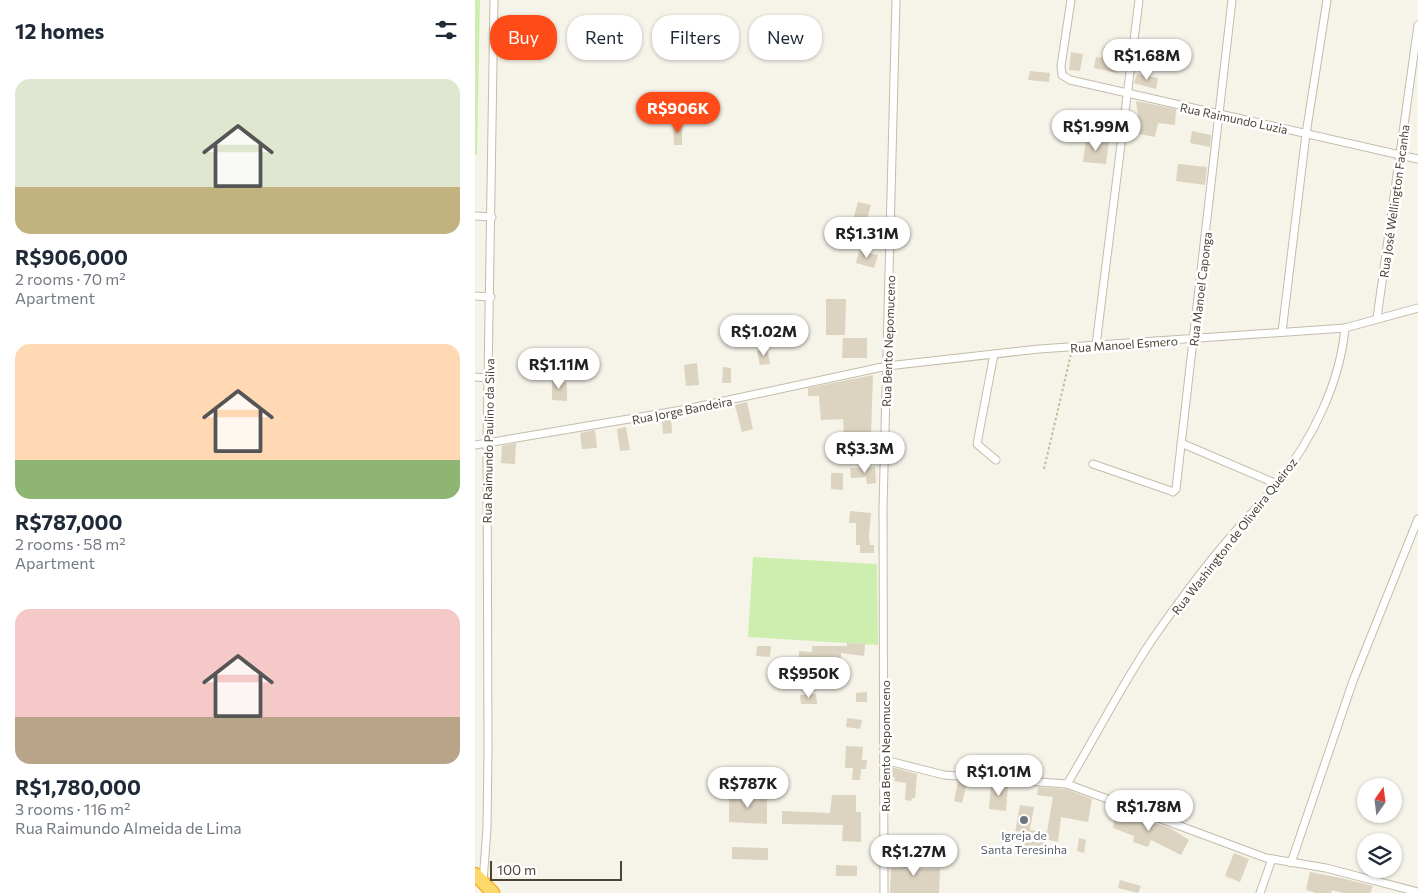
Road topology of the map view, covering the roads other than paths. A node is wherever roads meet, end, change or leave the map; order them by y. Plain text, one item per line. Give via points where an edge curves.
1 (494, 0) edge
2 (896, 0) edge
3 (1071, 0) edge
4 (1139, 0) edge
5 (1232, 0) edge
6 (1327, 0) edge
7 (1418, 25) edge
8 (1126, 93) junction
9 (1219, 115) junction
10 (1306, 134) junction
11 (1401, 155) junction
12 (1418, 159) edge
13 (475, 216) edge
14 (492, 217) junction
15 (475, 296) edge
16 (491, 296) junction
17 (1418, 308) edge
18 (1377, 318) junction
19 (1345, 328) junction
20 (1282, 332) junction
21 (1194, 339) junction
22 (1096, 345) junction
23 (994, 354) junction
24 (887, 366) junction
25 (475, 378) edge
26 (488, 378) junction
27 (487, 442) junction
28 (1181, 443) junction
29 (475, 446) edge
30 (996, 460) dead end
31 (1093, 464) dead end
32 (1277, 484) junction
33 (1418, 519) edge
34 (885, 760) junction
35 (1067, 784) junction
36 (1272, 860) junction
37 (1291, 863) junction
38 (479, 878) edge
39 (1418, 892) edge
40 (493, 893) edge
41 (884, 893) edge
42 (1260, 893) edge

1 - 14 street, Rua Raimundo Paulino da Silva
2 - 24 street, Rua Bento Nepomuceno
3 - 8 street, Rua Raimundo Luzia via 1062,75 1070,80
4 - 8 street
5 - 9 street, Rua Manoel Caponga
6 - 10 street
7 - 11 street, Rua José Wellington Facanha
8 - 9 street, Rua Raimundo Luzia
8 - 22 street
9 - 10 street, Rua Raimundo Luzia
9 - 21 street, Rua Manoel Caponga
10 - 11 street, Rua Raimundo Luzia
10 - 20 street
11 - 12 street, Rua Raimundo Luzia
11 - 18 street, Rua José Wellington Facanha
13 - 14 street
14 - 16 street, Rua Raimundo Paulino da Silva
15 - 16 street
16 - 26 street, Rua Raimundo Paulino da Silva
17 - 18 street, Rua Manoel Esmero
18 - 19 street, Rua Manoel Esmero
19 - 20 street, Rua Manoel Esmero
19 - 32 street, Rua Washington de Oliveira Queiroz via 1339,361 1319,418
20 - 21 street, Rua Manoel Esmero
21 - 22 street, Rua Manoel Esmero
21 - 28 street, Rua Manoel Caponga
22 - 23 street, Rua Manoel Esmero
23 - 24 street, Rua Manoel Esmero
23 - 30 street via 977,444
24 - 27 street, Rua Jorge Bandeira via 682,410
24 - 34 street, Rua Bento Nepomuceno via 883,508
25 - 26 street
26 - 27 street, Rua Raimundo Paulino da Silva
27 - 29 street, Rua Jorge Bandeira
27 - 38 street, Rua Raimundo Paulino da Silva via 487,828
28 - 31 street, Rua Manoel Caponga via 1177,489 1173,492
28 - 32 street
32 - 35 street, Rua Washington de Oliveira Queiroz via 1226,542 1152,640
33 - 37 street via 1353,681
34 - 35 street via 944,775
34 - 41 street, Rua Bento Nepomuceno
35 - 36 street
36 - 37 street
36 - 42 street
37 - 39 street via 1326,868
38 - 40 highway

